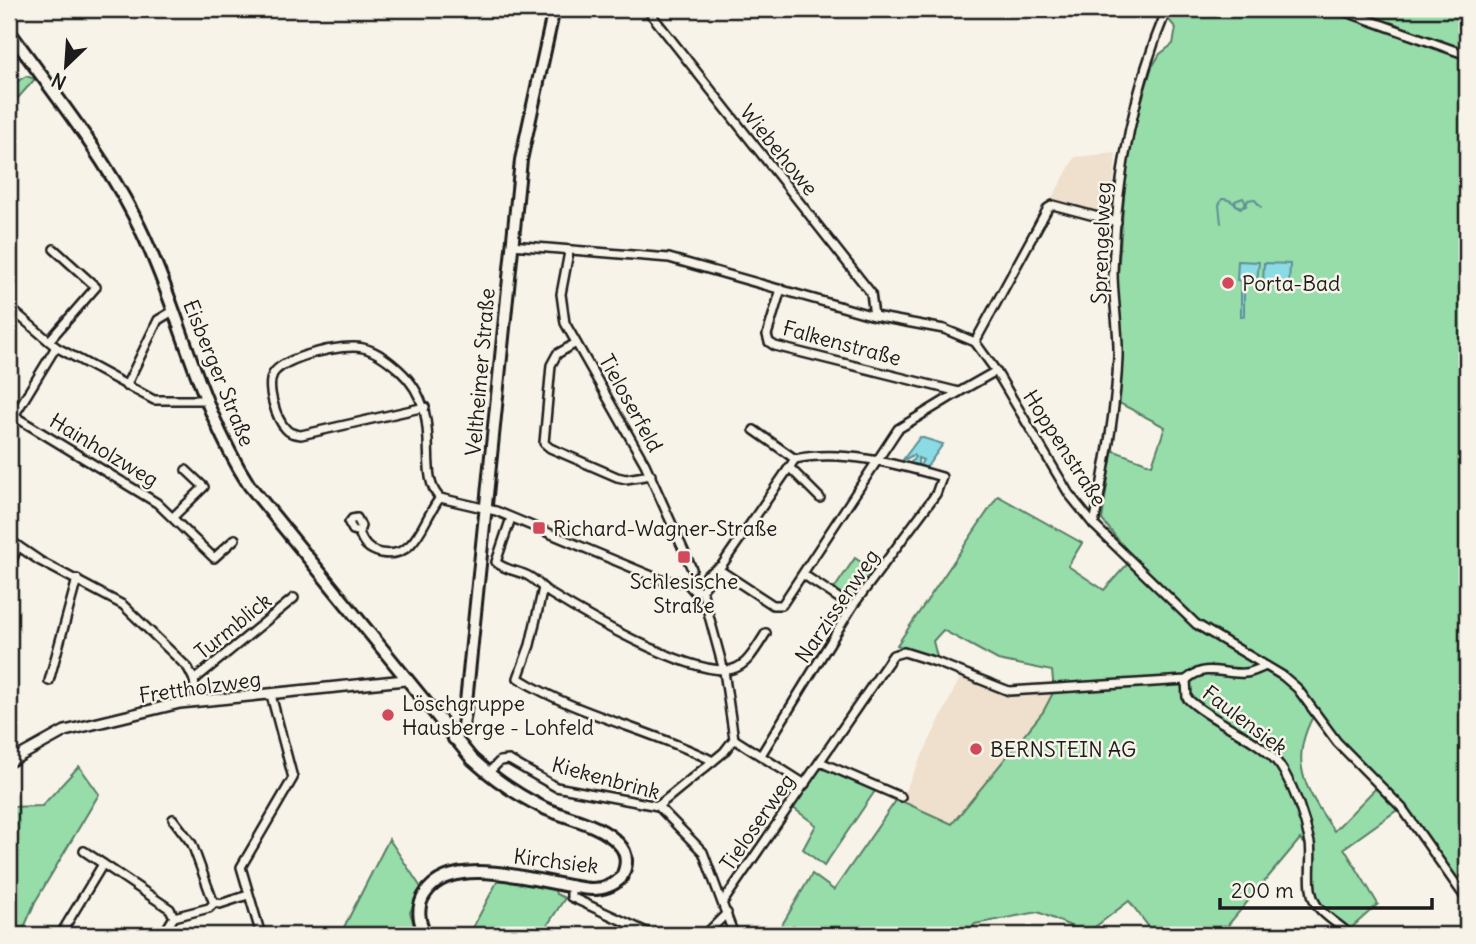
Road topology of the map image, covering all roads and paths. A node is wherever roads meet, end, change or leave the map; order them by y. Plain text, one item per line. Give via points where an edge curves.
1 (554, 9) edge
2 (647, 9) edge
3 (1167, 9) edge
4 (1338, 9) edge
5 (9, 31) edge
6 (1467, 55) edge
7 (1117, 222) junction
8 (511, 245) junction
9 (54, 249) dead end
10 (569, 252) junction
11 (781, 289) junction
12 (9, 307) edge
13 (173, 311) junction
14 (874, 316) junction
15 (49, 341) junction
16 (576, 342) junction
17 (975, 342) junction
18 (56, 347) junction
19 (996, 371) junction
20 (125, 386) junction
21 (959, 392) junction
22 (206, 400) junction
23 (425, 407) junction
24 (12, 414) edge
25 (754, 430) dead end
26 (795, 459) junction
27 (876, 462) junction
28 (790, 468) junction
29 (186, 470) dead end
30 (651, 475) junction
31 (440, 498) junction
32 (820, 498) dead end
33 (485, 509) junction
34 (173, 517) junction
35 (511, 518) junction
36 (1094, 525) junction
37 (359, 532) dead end
38 (235, 539) dead end
39 (9, 540) edge
40 (18, 546) junction
41 (9, 568) edge
42 (692, 569) junction
43 (718, 569) junction
44 (707, 575) junction
45 (804, 575) junction
46 (77, 579) junction
47 (686, 582) junction
48 (543, 588) junction
49 (702, 590) junction
50 (294, 598) dead end
51 (852, 607) junction
52 (766, 633) dead end
53 (1266, 666) junction
54 (724, 671) junction
55 (194, 680) junction
56 (405, 680) junction
57 (1186, 680) junction
58 (49, 681) dead end
59 (271, 695) junction
60 (197, 701) junction
61 (454, 739) junction
62 (734, 739) junction
63 (761, 755) junction
64 (713, 761) junction
65 (9, 762) edge
66 (820, 762) junction
67 (488, 773) junction
68 (805, 784) junction
69 (901, 797) dead end
70 (658, 806) junction
71 (173, 820) dead end
72 (84, 851) dead end
73 (103, 864) junction
74 (571, 885) junction
75 (248, 895) junction
76 (1467, 900) edge
77 (215, 902) junction
78 (723, 902) junction
79 (727, 913) junction
80 (174, 917) junction
81 (60, 935) edge
82 (163, 935) edge
83 (261, 935) edge
84 (425, 935) edge
85 (653, 935) edge
86 (705, 935) edge
87 (734, 935) edge
88 (1350, 935) edge

1 - 8 main road, Veltheimer Straße via 521,160
2 - 14 street, Wiebehowe via 871,293
3 - 7 street, Sprengelweg via 1132,112
4 - 6 street
5 - 13 main road, Eisberger Straße via 98,155 134,216
7 - 17 street via 1052,205 1048,208
7 - 36 street, Sprengelweg via 1113,287 1119,341 1117,378
8 - 10 street
8 - 33 main road, Veltheimer Straße
9 - 15 street via 96,287
10 - 11 street via 669,258
10 - 16 street, Tieloserfeld via 561,309
11 - 14 street
11 - 21 street, Falkenstraße via 768,335 775,346
12 - 15 street
13 - 20 street via 158,320
13 - 22 main road, Eisberger Straße
14 - 17 street via 944,329
15 - 18 street
16 - 30 street, Tieloserfeld
16 - 30 street via 557,354 551,365 544,443 617,477
17 - 19 street, Hoppenstraße
18 - 20 street
18 - 24 street, Hainholzweg
19 - 21 street
19 - 36 street, Hoppenstraße via 1058,477
20 - 22 street via 154,400
21 - 27 street via 898,429
22 - 56 main road, Eisberger Straße via 249,485
23 - 23 street via 404,374 364,348 335,346 284,365 270,381 282,424 301,435
23 - 31 street via 430,484
24 - 34 street, Hainholzweg
25 - 26 street
26 - 27 street via 820,454
26 - 28 street
27 - 45 street
27 - 51 street, Narzissenweg via 943,477 936,494
28 - 32 street
28 - 43 street
29 - 34 street, Hainholzweg via 204,487
30 - 42 street, Tieloserfeld
31 - 33 street
31 - 37 street via 418,537 398,552 376,552 363,545
33 - 35 street
33 - 61 main road, Veltheimer Straße via 465,712
34 - 38 street, Hainholzweg via 214,558
35 - 47 street via 664,581
35 - 48 street via 496,562 525,574
36 - 53 street, Hoppenstraße via 1196,624
39 - 40 street
40 - 41 street
40 - 46 street
42 - 44 street via 702,569
42 - 47 street
43 - 44 street
43 - 45 street via 779,606
44 - 49 street
45 - 51 street
46 - 55 street via 123,605 188,668
46 - 58 street
47 - 49 street via 694,591
48 - 54 street via 648,645
48 - 64 street via 518,678 568,704
49 - 54 street
50 - 55 street, Turmblick
51 - 63 street, Narzissenweg
52 - 54 street via 745,663
53 - 57 street via 1245,673 1211,668
53 - 76 street, Hoppenstraße via 1297,688 1337,742 1395,799
54 - 62 street
55 - 60 street
56 - 59 street, Frettholzweg
56 - 61 main road, Eisberger Straße
57 - 66 street, Tieloserweg via 1009,691 904,652 893,655
57 - 88 street, Faulensiek via 1187,698 1202,713 1274,759 1284,773 1305,824 1317,906
59 - 60 street, Frettholzweg
59 - 75 street via 293,778 241,867
60 - 65 street, Frettholzweg via 65,731
61 - 67 main road, Kirchsiek
62 - 63 street
62 - 64 street
63 - 68 street
64 - 70 street
66 - 68 street, Tieloserweg
66 - 69 street, Tieloserweg
67 - 70 street, Kiekenbrink via 500,761 509,760 556,787
67 - 74 main road, Kirchsiek via 522,797 604,833 623,849 626,866 616,882 600,889
68 - 78 street, Tieloserweg
70 - 78 street, Kiekenbrink via 703,852
71 - 77 street via 192,844
72 - 73 street
73 - 80 street via 170,909
73 - 81 street
74 - 84 main road, Kirchsiek via 496,873 450,877 424,896 419,916
74 - 85 street via 572,897
75 - 77 street
75 - 83 street
77 - 80 street via 209,908
78 - 79 street, Kiekenbrink
79 - 86 street
79 - 87 street, Kiekenbrink
80 - 82 street

